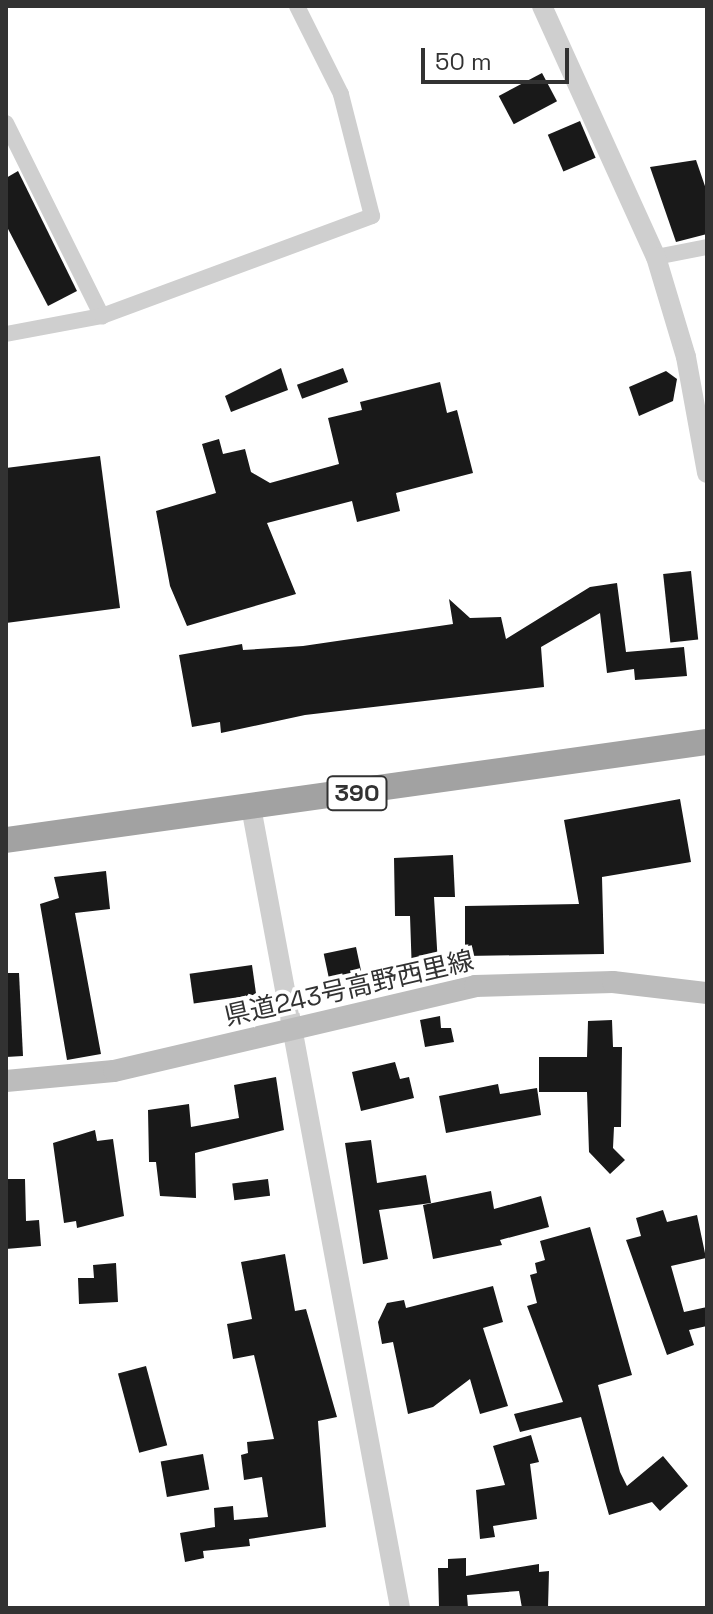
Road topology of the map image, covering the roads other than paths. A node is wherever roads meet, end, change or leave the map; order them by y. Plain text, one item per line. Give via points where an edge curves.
1 (297, 6) edge
2 (542, 6) edge
3 (6, 123) edge
4 (707, 247) edge
5 (656, 257) junction
6 (102, 316) junction
7 (6, 334) edge
8 (707, 473) edge
9 (707, 742) edge
10 (251, 807) junction
11 (6, 840) edge
12 (707, 993) edge
13 (293, 1030) junction
14 (6, 1081) edge
15 (400, 1608) edge

1 - 6 street via 341,94 372,216
2 - 5 street
3 - 6 street
4 - 5 street
5 - 8 street via 686,357
6 - 7 street
9 - 10 highway, 390
10 - 11 highway, 390
10 - 13 street
12 - 13 main road, 県道243号高野西里線 via 613,982 475,986
13 - 14 main road, 県道243号高野西里線 via 114,1071
13 - 15 street

